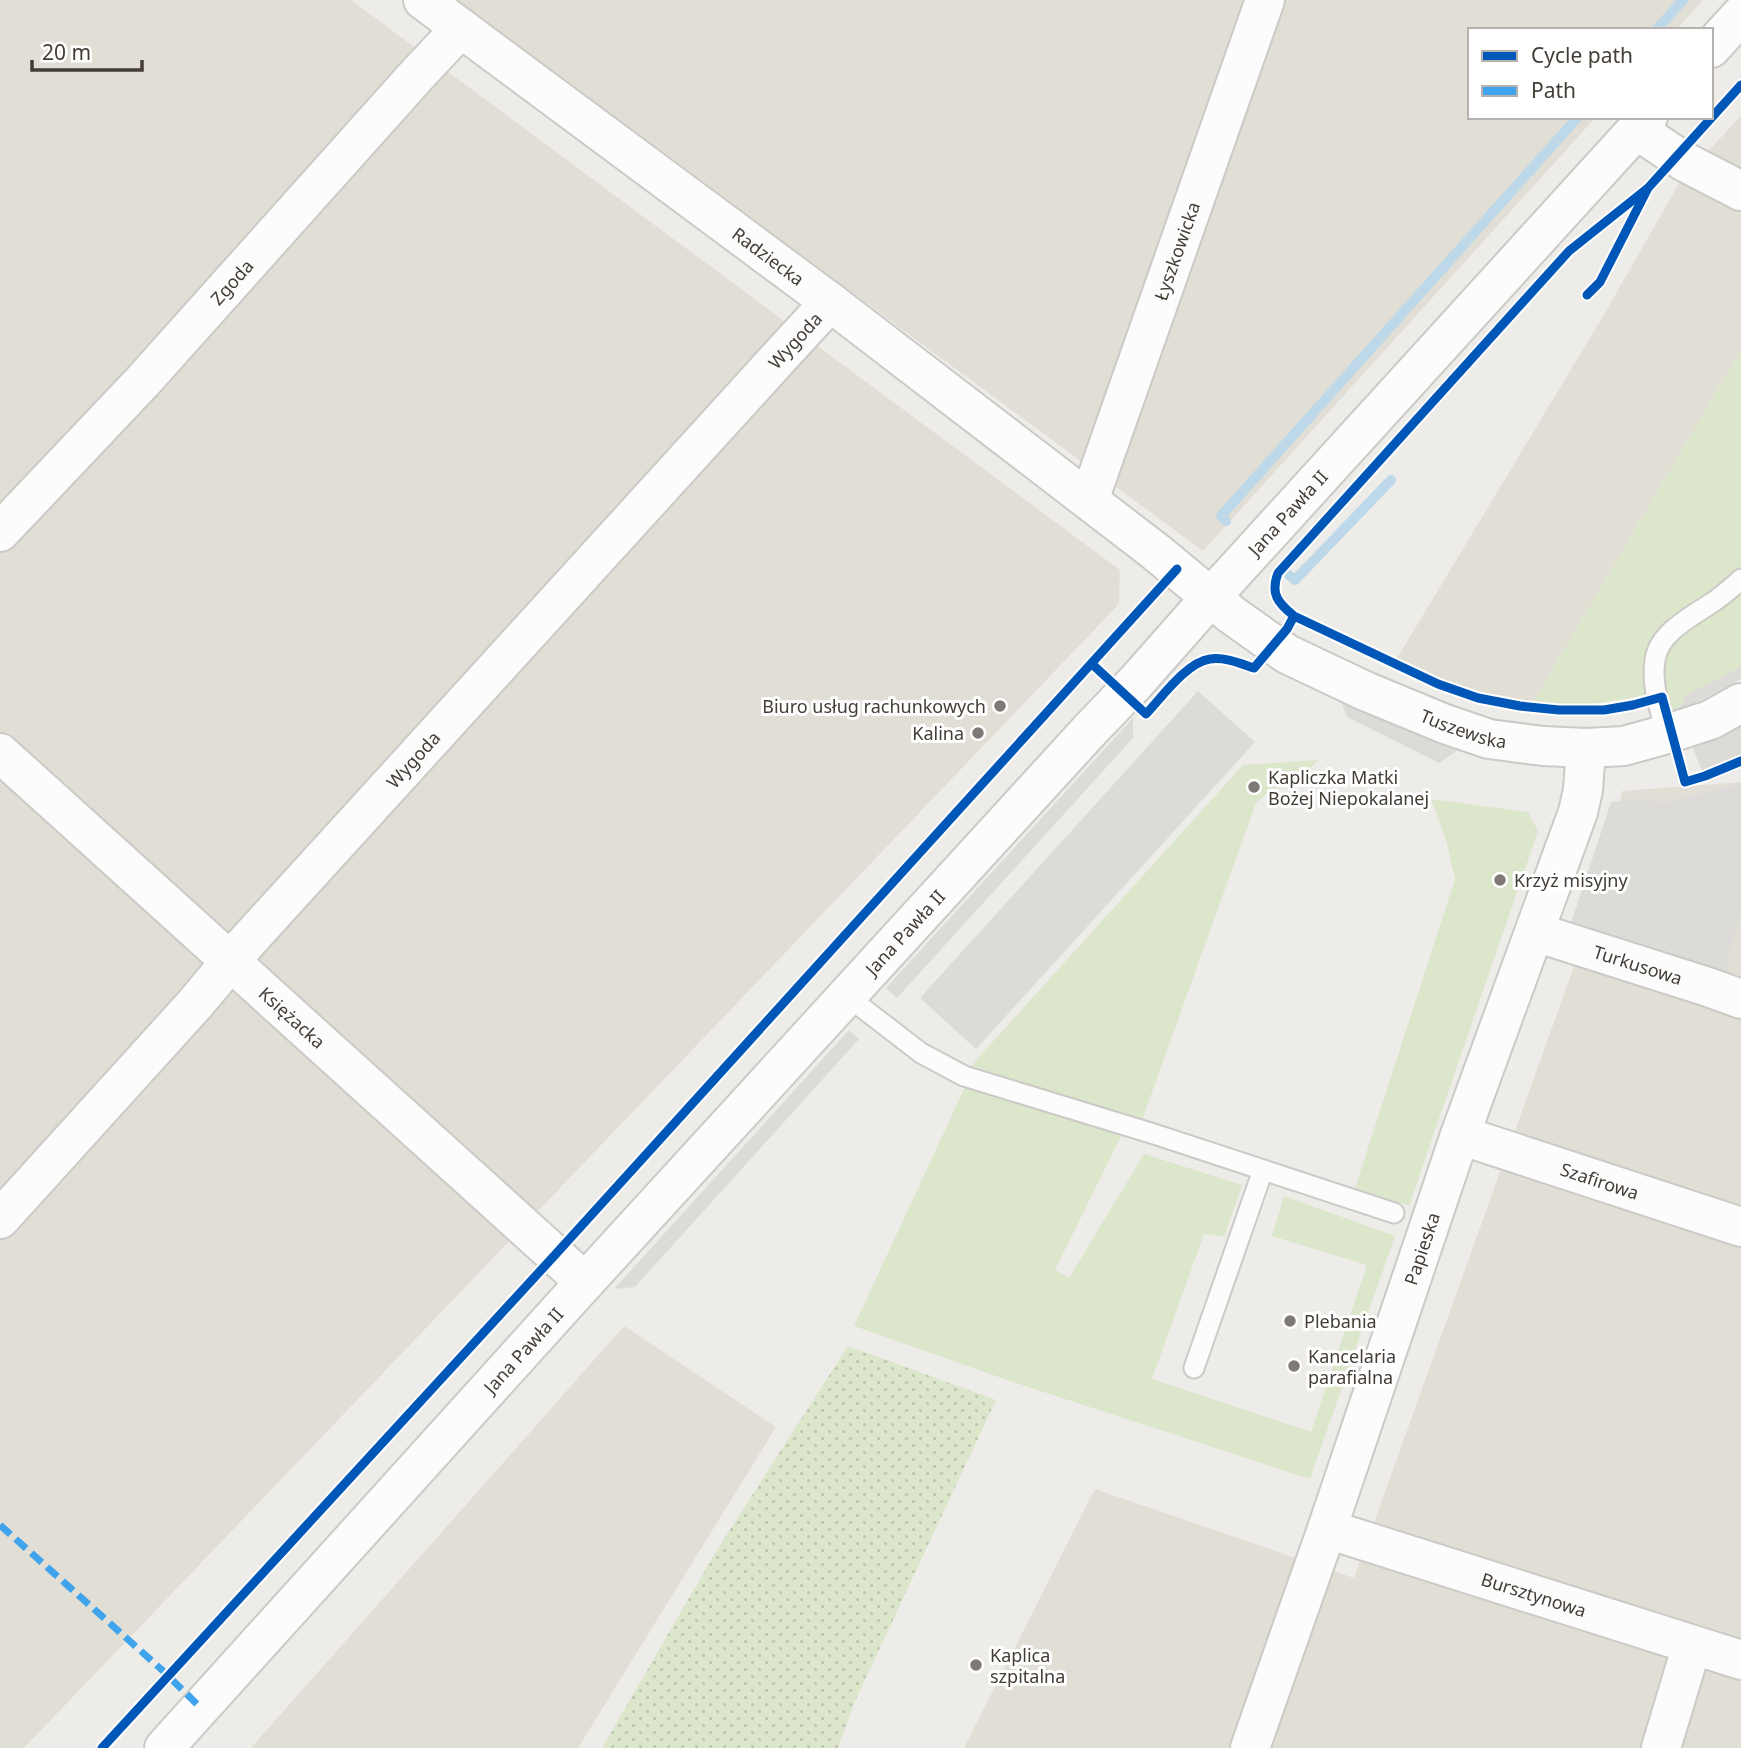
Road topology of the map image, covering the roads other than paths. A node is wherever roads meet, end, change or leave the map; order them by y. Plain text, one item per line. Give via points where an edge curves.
1 (423, 0) edge
2 (1265, 0) edge
3 (1741, 15) edge
4 (461, 28) junction
5 (1713, 46) edge
6 (1643, 124) edge
7 (1741, 191) edge
8 (830, 302) junction
9 (1088, 500) junction
10 (0, 532) edge
11 (1741, 579) edge
12 (1211, 597) junction
13 (1741, 703) edge
14 (1667, 734) junction
15 (1586, 748) junction
16 (0, 753) edge
17 (1535, 932) junction
18 (230, 962) junction
19 (847, 996) junction
20 (1741, 999) edge
21 (1460, 1135) junction
22 (1263, 1170) junction
23 (1394, 1213) dead end
24 (0, 1219) edge
25 (1741, 1227) edge
26 (584, 1282) junction
27 (1194, 1368) dead end
28 (1327, 1529) junction
29 (1692, 1645) junction
30 (1741, 1660) edge
31 (164, 1748) edge
32 (1250, 1748) edge
33 (1661, 1748) edge

1 - 4 street, Radziecka
2 - 9 street, Łyszkowicka
3 - 5 street
4 - 8 street, Radziecka
4 - 10 street, Zgoda via 143,381
6 - 7 street via 1683,160
6 - 12 street, Jana Pawła II
8 - 9 street, Radziecka
8 - 18 street, Wygoda
9 - 12 street, Radziecka
11 - 14 lane via 1661,644 1655,673
12 - 15 street, Tuszewska via 1287,653 1402,708 1489,740
12 - 19 street, Jana Pawła II
13 - 14 street, Tuszewska via 1710,720
14 - 15 street, Tuszewska via 1624,746
15 - 17 street, Papieska via 1578,812
16 - 18 street, Księżacka
17 - 20 street, Turkusowa
17 - 21 street, Papieska
18 - 24 street, Wygoda
18 - 26 street, Księżacka
19 - 22 lane via 921,1054 964,1076
19 - 26 street, Jana Pawła II
21 - 25 street, Szafirowa
21 - 28 street, Papieska
22 - 23 lane
22 - 27 lane
26 - 31 street, Jana Pawła II
28 - 29 street, Bursztynowa
28 - 32 street, Papieska
29 - 30 street, Bursztynowa
29 - 33 street

